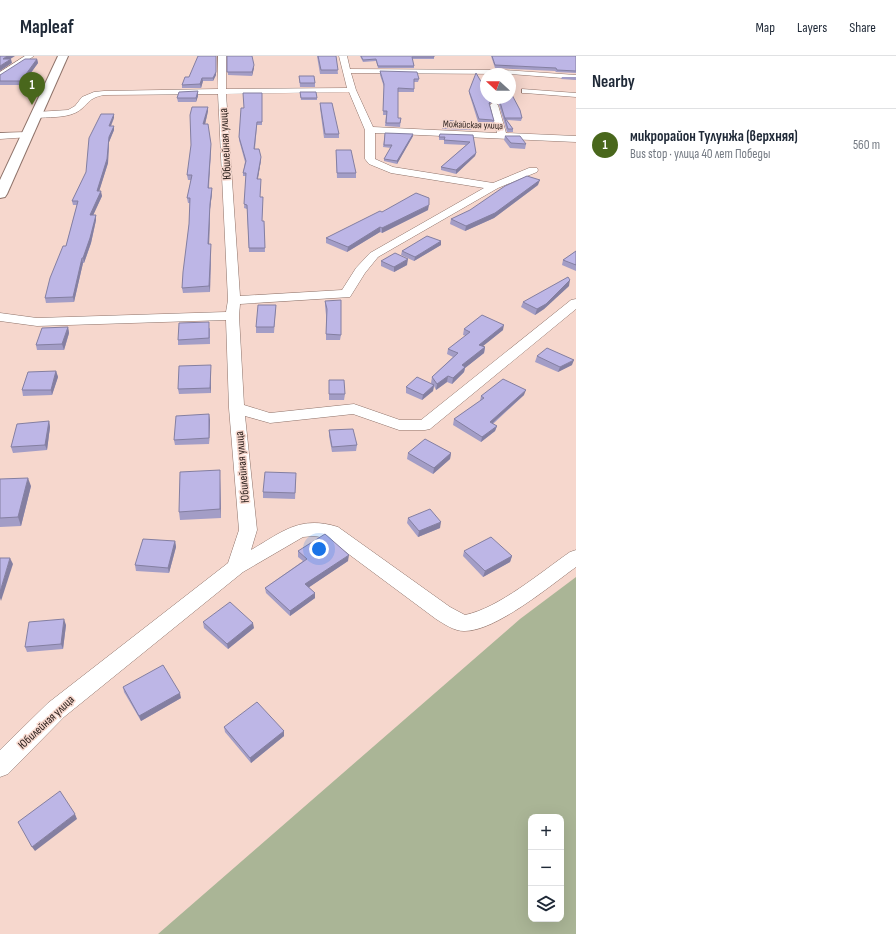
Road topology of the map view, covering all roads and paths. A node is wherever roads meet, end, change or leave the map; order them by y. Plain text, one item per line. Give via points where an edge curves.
1 (30, 56) edge
2 (63, 56) edge
3 (222, 56) edge
4 (343, 56) edge
5 (347, 71) junction
6 (0, 76) edge
7 (576, 77) edge
8 (352, 90) junction
9 (525, 91) dead end
10 (222, 92) junction
11 (576, 95) edge
12 (494, 105) edge
13 (36, 115) junction
14 (370, 130) junction
15 (27, 135) junction
16 (0, 136) edge
17 (502, 136) junction
18 (576, 139) edge
19 (533, 170) dead end
20 (494, 186) junction
21 (0, 194) edge
22 (576, 303) edge
23 (233, 308) junction
24 (0, 317) edge
25 (237, 408) junction
26 (576, 557) edge
27 (236, 567) junction
28 (0, 766) edge

1 - 6 street
2 - 13 street
3 - 10 street, Юбилейная улица
4 - 5 street
5 - 7 street via 503,72
5 - 8 street
8 - 10 street
8 - 14 street
9 - 11 street
10 - 13 street via 104,93 85,99 78,108 70,112
10 - 23 street, Юбилейная улица
12 - 17 street
13 - 15 street
14 - 17 street, Можайская улица
14 - 20 street via 370,159 378,165 391,170
15 - 16 street
15 - 21 street
17 - 18 street, Можайская улица
19 - 20 street
20 - 23 street via 374,255 360,271 346,294
22 - 25 street via 425,425 399,425 354,409 270,418
23 - 24 street via 36,322
23 - 25 street, Юбилейная улица
25 - 27 street, Юбилейная улица via 248,530
26 - 27 street via 500,609 467,623 459,623 443,613 332,532 304,529
27 - 28 street, Юбилейная улица via 56,710

